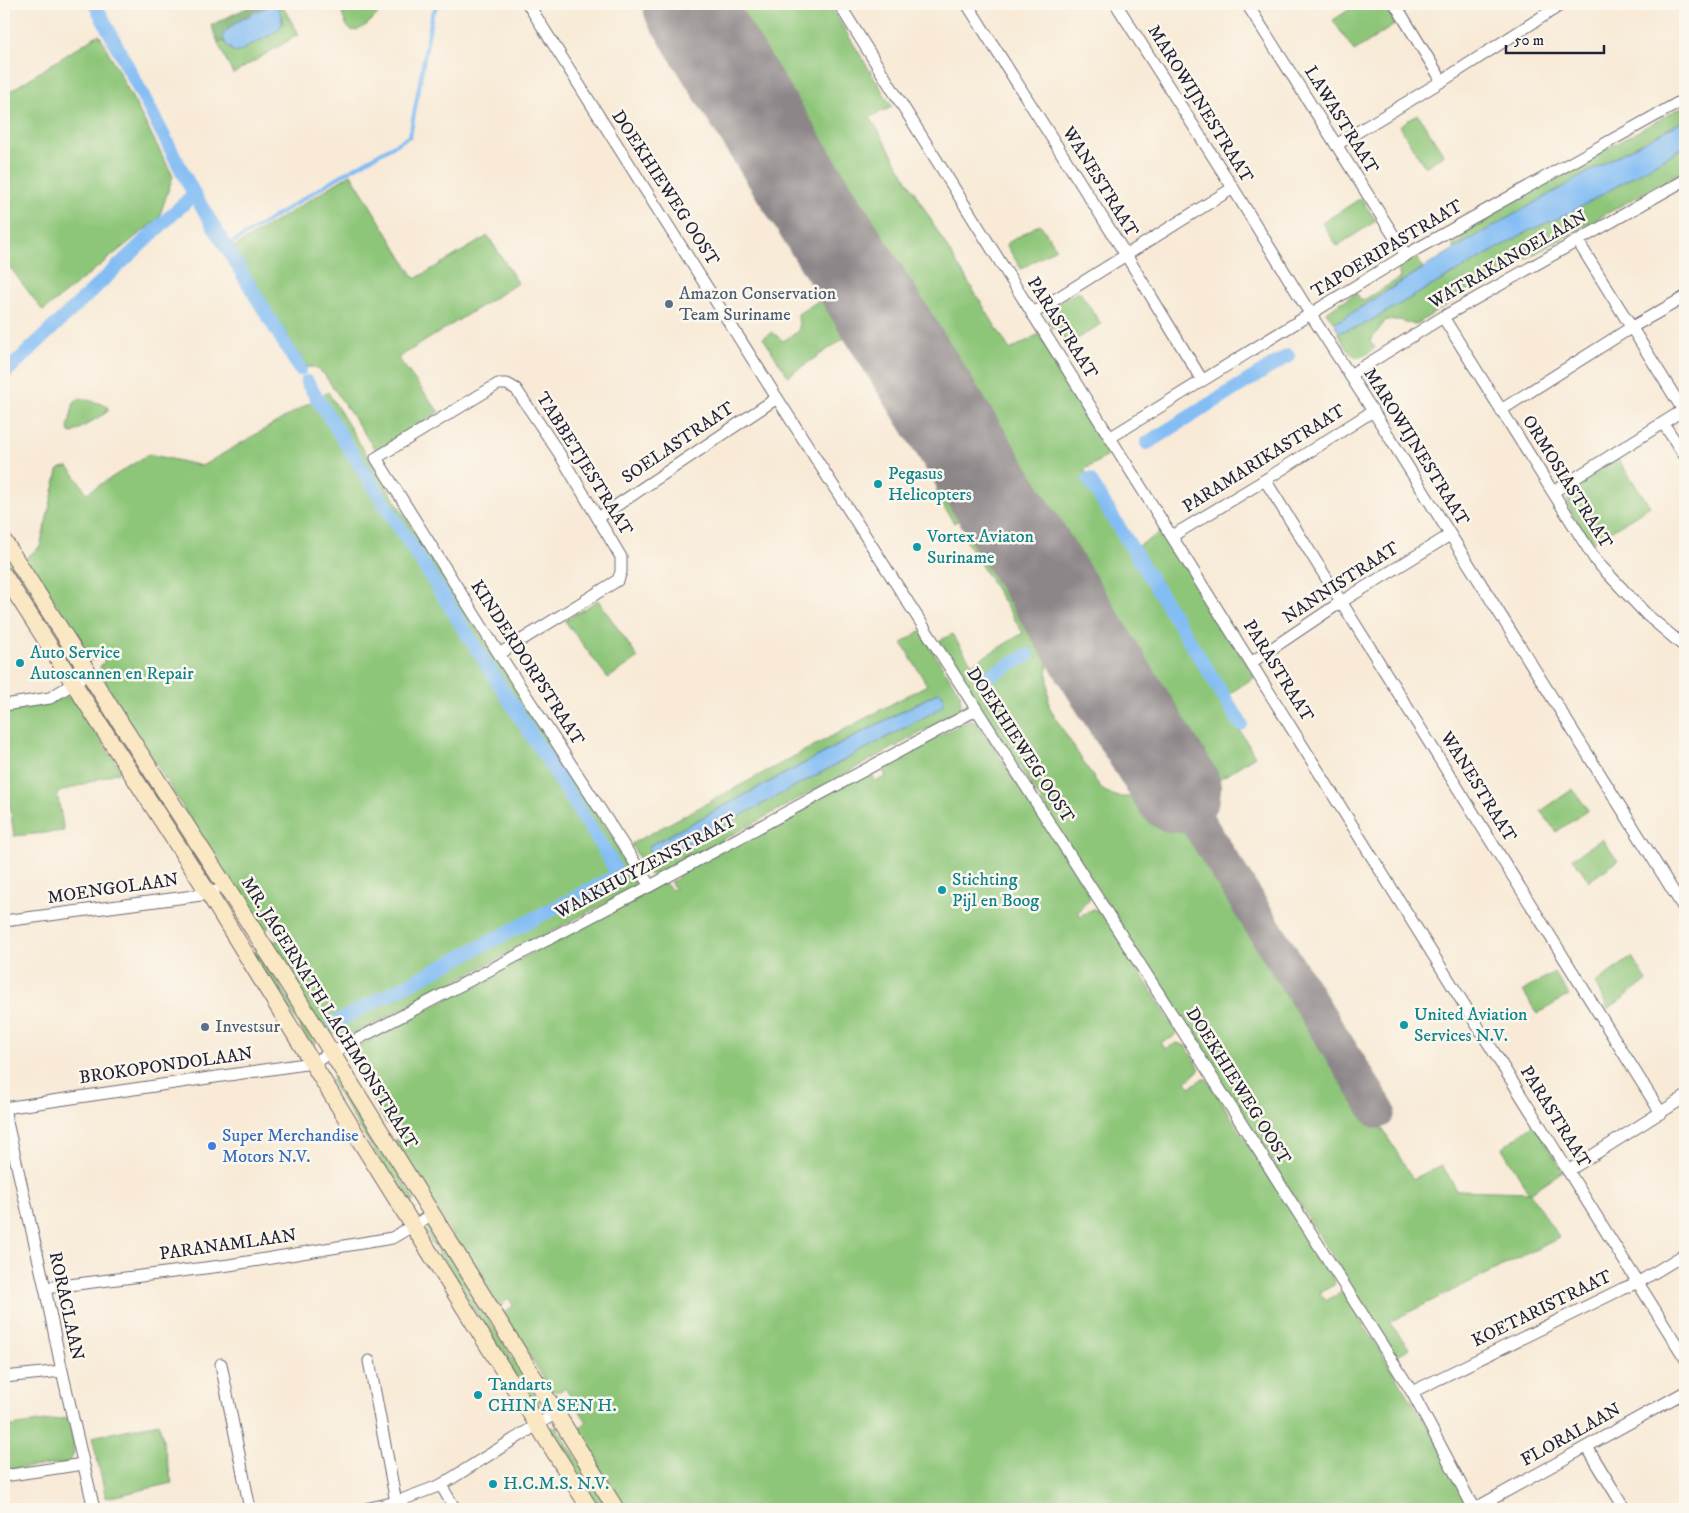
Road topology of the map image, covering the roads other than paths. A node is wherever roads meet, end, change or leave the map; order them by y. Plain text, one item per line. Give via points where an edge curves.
1 (528, 4) edge
2 (839, 4) edge
3 (967, 4) edge
4 (1116, 4) edge
5 (1247, 4) edge
6 (1395, 4) edge
7 (1562, 4) edge
8 (1442, 81) junction
9 (1685, 99) edge
10 (1336, 145) junction
11 (1685, 180) edge
12 (1233, 188) junction
13 (1577, 240) junction
14 (1126, 255) junction
15 (1406, 255) junction
16 (1685, 297) edge
17 (1032, 314) junction
18 (1311, 315) junction
19 (1443, 317) junction
20 (1632, 327) junction
21 (1350, 376) junction
22 (1202, 380) junction
23 (777, 398) junction
24 (1684, 409) edge
25 (1501, 410) junction
26 (1373, 411) junction
27 (1663, 423) junction
28 (1111, 437) junction
29 (1685, 456) edge
30 (376, 458) joint
31 (1265, 480) junction
32 (1553, 492) junction
33 (598, 518) junction
34 (1450, 535) junction
35 (1172, 536) junction
36 (4, 541) edge
37 (4, 575) edge
38 (1341, 602) junction
39 (1685, 647) edge
40 (500, 654) junction
41 (1252, 662) junction
42 (88, 674) junction
43 (73, 684) junction
44 (4, 705) edge
45 (976, 710) junction
46 (225, 885) junction
47 (650, 886) junction
48 (209, 894) junction
49 (1685, 910) edge
50 (4, 922) edge
51 (331, 1053) junction
52 (312, 1062) junction
53 (1685, 1098) edge
54 (4, 1108) edge
55 (1661, 1112) junction
56 (1568, 1171) junction
57 (433, 1214) junction
58 (412, 1226) junction
59 (1685, 1254) edge
60 (1639, 1282) junction
61 (45, 1288) junction
62 (1685, 1358) edge
63 (369, 1362) dead end
64 (221, 1364) dead end
65 (62, 1371) junction
66 (4, 1377) edge
67 (1412, 1392) junction
68 (1685, 1392) edge
69 (556, 1413) junction
70 (538, 1426) junction
71 (1587, 1447) junction
72 (83, 1464) junction
73 (4, 1476) edge
74 (441, 1485) junction
75 (396, 1502) junction
76 (94, 1509) edge
77 (250, 1509) edge
78 (365, 1509) edge
79 (455, 1509) edge
80 (590, 1509) edge
81 (616, 1509) edge
82 (1474, 1509) edge
83 (1625, 1509) edge

1 - 23 street, DOEKHIEWEG OOST
2 - 17 street, PARASTRAAT
3 - 14 street, WANESTRAAT
4 - 12 street, MAROWIJNESTRAAT
5 - 10 street, LAWASTRAAT
6 - 8 street
7 - 8 street
8 - 10 street
9 - 15 street, TAPOERIPASTRAAT
10 - 15 street, LAWASTRAAT
11 - 13 street, WATRAKANOELAAN
12 - 14 street
12 - 18 street, MAROWIJNESTRAAT
13 - 19 street, WATRAKANOELAAN
13 - 20 street
14 - 17 street
14 - 22 street, WANESTRAAT
15 - 18 street, TAPOERIPASTRAAT
16 - 20 street
17 - 28 street, PARASTRAAT
18 - 21 street, MAROWIJNESTRAAT
18 - 22 street, TAPOERIPASTRAAT
19 - 21 street, WATRAKANOELAAN
19 - 25 street, ORMOSIASTRAAT
20 - 24 street
20 - 25 street
21 - 26 street, MAROWIJNESTRAAT
22 - 28 street, TAPOERIPASTRAAT
23 - 33 street, SOELASTRAAT
23 - 45 street, DOEKHIEWEG OOST
24 - 27 street
25 - 32 street, ORMOSIASTRAAT
26 - 31 street, PARAMARIKASTRAAT
26 - 34 street, MAROWIJNESTRAAT
27 - 29 street
27 - 32 street
28 - 35 street, PARASTRAAT
30 - 33 street, TABBETJESTRAAT via 498,384 507,384 516,389
30 - 40 street, KINDERDORPSTRAAT
31 - 35 street, PARAMARIKASTRAAT
31 - 38 street, WANESTRAAT
32 - 39 street, ORMOSIASTRAAT via 1596,560 1647,615
33 - 40 street, TABBETJESTRAAT via 621,557 618,580
34 - 38 street, NANNISTRAAT
34 - 49 street, MAROWIJNESTRAAT
35 - 41 street, PARASTRAAT
36 - 42 main road, MR. JAGERNATH LACHMONSTRAAT
37 - 43 main road
38 - 41 street, NANNISTRAAT
38 - 55 street, WANESTRAAT
40 - 47 street, KINDERDORPSTRAAT
41 - 56 street, PARASTRAAT
42 - 43 street
42 - 46 main road, MR. JAGERNATH LACHMONSTRAAT
43 - 44 street via 50,698
43 - 48 main road
45 - 47 street, WAAKHUYZENSTRAAT
45 - 67 street, DOEKHIEWEG OOST
46 - 48 street, MOENGOLAAN
46 - 51 main road, MR. JAGERNATH LACHMONSTRAAT
47 - 51 street, WAAKHUYZENSTRAAT
48 - 50 street, MOENGOLAAN
48 - 52 main road
51 - 52 street, BROKOPONDOLAAN
51 - 57 main road, MR. JAGERNATH LACHMONSTRAAT
52 - 54 street, BROKOPONDOLAAN
52 - 58 main road
53 - 55 street
54 - 61 street, RORACLAAN
55 - 56 street
56 - 60 street, PARASTRAAT
57 - 58 street, PARANAMLAAN
57 - 69 main road, MR. JAGERNATH LACHMONSTRAAT
58 - 61 street, PARANAMLAAN via 392,1238 229,1265
58 - 70 main road
59 - 60 street, KOETARISTRAAT
60 - 62 street, PARASTRAAT
60 - 67 street, KOETARISTRAAT
61 - 65 street, RORACLAAN
63 - 75 street
64 - 77 street
65 - 66 street
65 - 72 street, RORACLAAN
67 - 82 street, DOEKHIEWEG OOST
68 - 71 street, FLORALAAN
69 - 70 street
69 - 81 main road, MR. JAGERNATH LACHMONSTRAAT
70 - 74 street
70 - 80 main road
71 - 82 street, FLORALAAN
71 - 83 street
72 - 73 street
72 - 76 street, RORACLAAN
74 - 75 street
74 - 79 street
75 - 78 street

